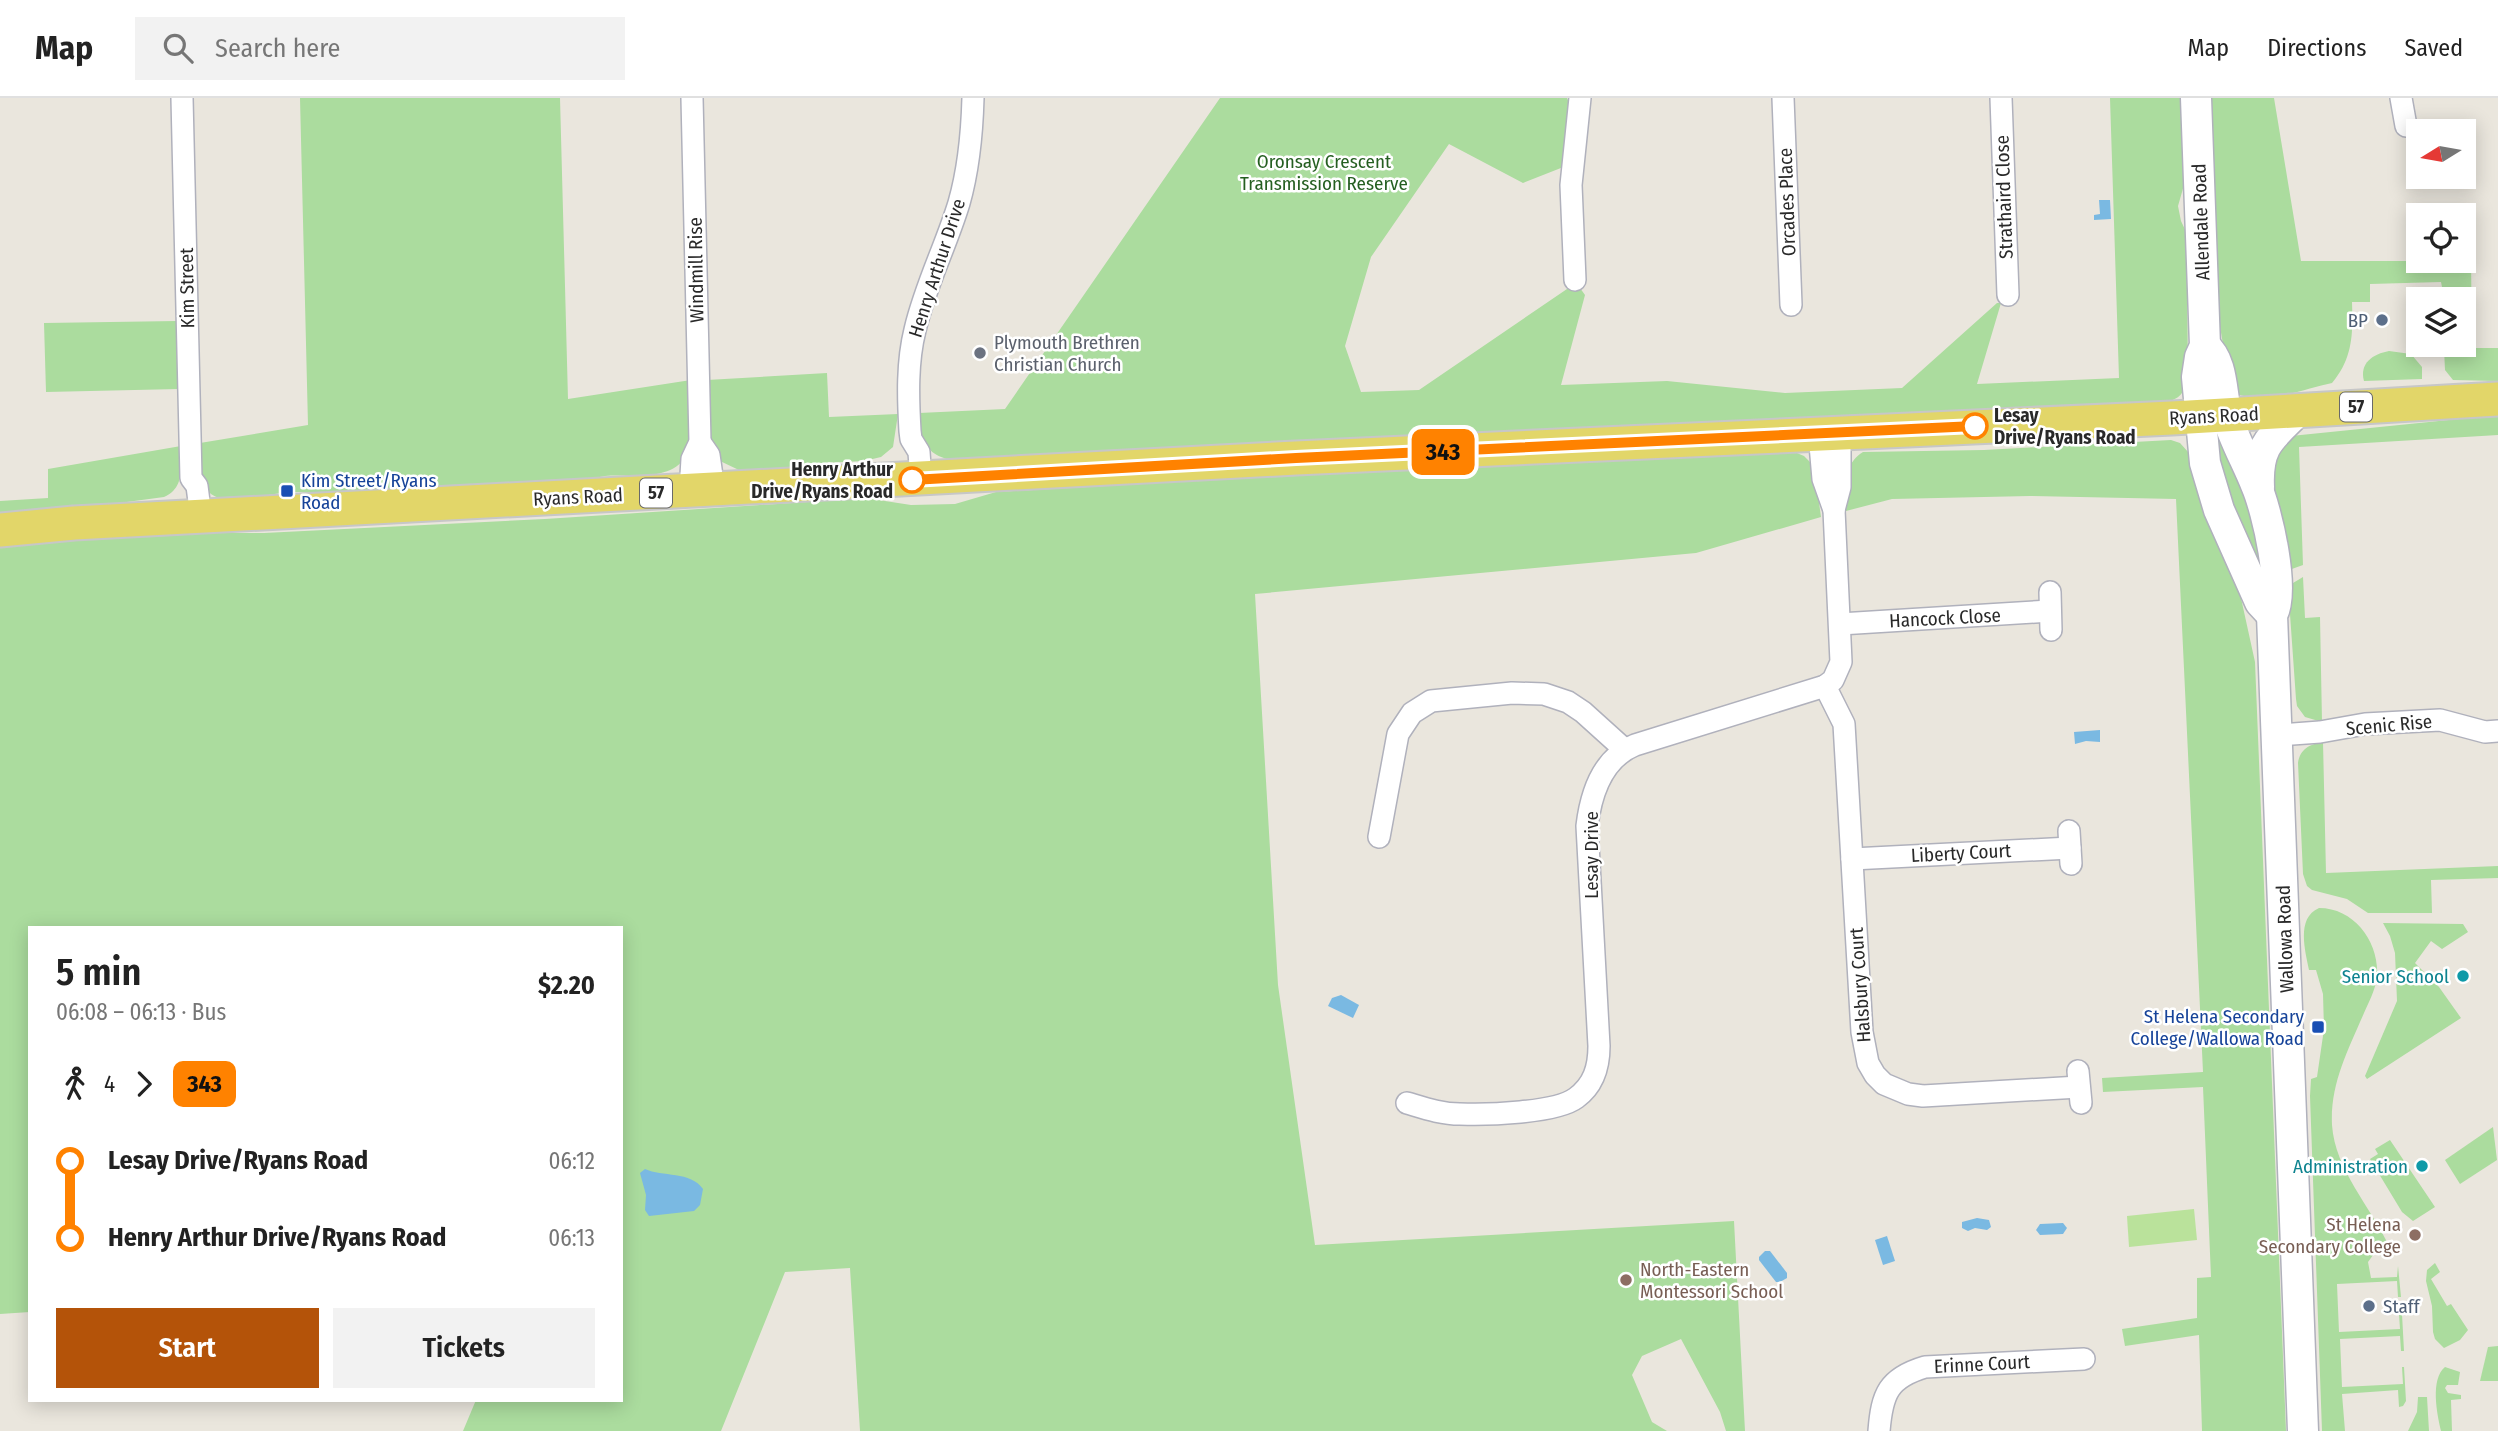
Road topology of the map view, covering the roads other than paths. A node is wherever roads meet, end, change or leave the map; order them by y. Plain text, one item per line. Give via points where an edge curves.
1 (182, 98) edge
2 (692, 98) edge
3 (973, 98) edge
4 (1580, 98) edge
5 (1783, 98) edge
6 (2001, 98) edge
7 (2196, 98) edge
8 (2400, 98) edge
9 (2406, 126) dead end
10 (1575, 280) dead end
11 (2008, 295) dead end
12 (1791, 305) dead end
13 (2498, 399) edge
14 (2298, 411) junction
15 (2213, 416) junction
16 (1829, 433) junction
17 (913, 480) junction
18 (702, 491) junction
19 (2259, 491) junction
20 (192, 517) junction
21 (0, 530) edge
22 (2050, 611) dead end
23 (2272, 615) junction
24 (1840, 624) junction
25 (1825, 686) junction
26 (2498, 732) edge
27 (2278, 734) junction
28 (1624, 749) junction
29 (1378, 837) dead end
30 (2070, 847) dead end
31 (1852, 859) junction
32 (2079, 1087) dead end
33 (1406, 1103) dead end
34 (2084, 1359) dead end
35 (1879, 1431) edge
36 (2303, 1431) edge

1 - 20 street, Kim Street via 191,478 185,485
2 - 18 street, Windmill Rise via 700,442 692,458
3 - 17 street, Henry Arthur Drive via 966,176 915,331 908,386 911,439 905,450
4 - 10 street via 1571,185
5 - 12 street, Orcades Place
6 - 11 street, Strathaird Close
7 - 15 main road, Allendale Road via 2205,346 2197,377
8 - 9 street
13 - 14 main road, Ryans Road / 57
14 - 15 main road, Ryans Road / 57
14 - 19 main road via 2263,449
15 - 16 main road, Ryans Road / 57
15 - 19 main road, Wallowa Road
15 - 23 main road via 2205,463 2219,510 2260,602
16 - 17 main road, Ryans Road / 57
16 - 24 street via 1825,487 1834,510
17 - 18 main road, Ryans Road / 57
18 - 20 main road, Ryans Road / 57
19 - 23 main road, Wallowa Road via 2277,582 2278,601
20 - 21 main road, Ryans Road / 57
22 - 24 street, Hancock Close
23 - 27 main road, Wallowa Road
24 - 25 street via 1841,662
25 - 28 street
25 - 31 street, Halsbury Court via 1844,724
26 - 27 street, Scenic Rise via 2440,720
27 - 36 main road, Wallowa Road
28 - 29 street via 1583,712 1544,694 1432,701 1412,713 1398,734
28 - 33 street, Lesay Drive via 1601,777 1587,826 1599,1046 1592,1081 1575,1099 1546,1109 1459,1114
30 - 31 street, Liberty Court
31 - 32 street, Halsbury Court via 1864,1049 1875,1075 1895,1090 1923,1096
34 - 35 street, Erinne Court via 1912,1371 1886,1393

